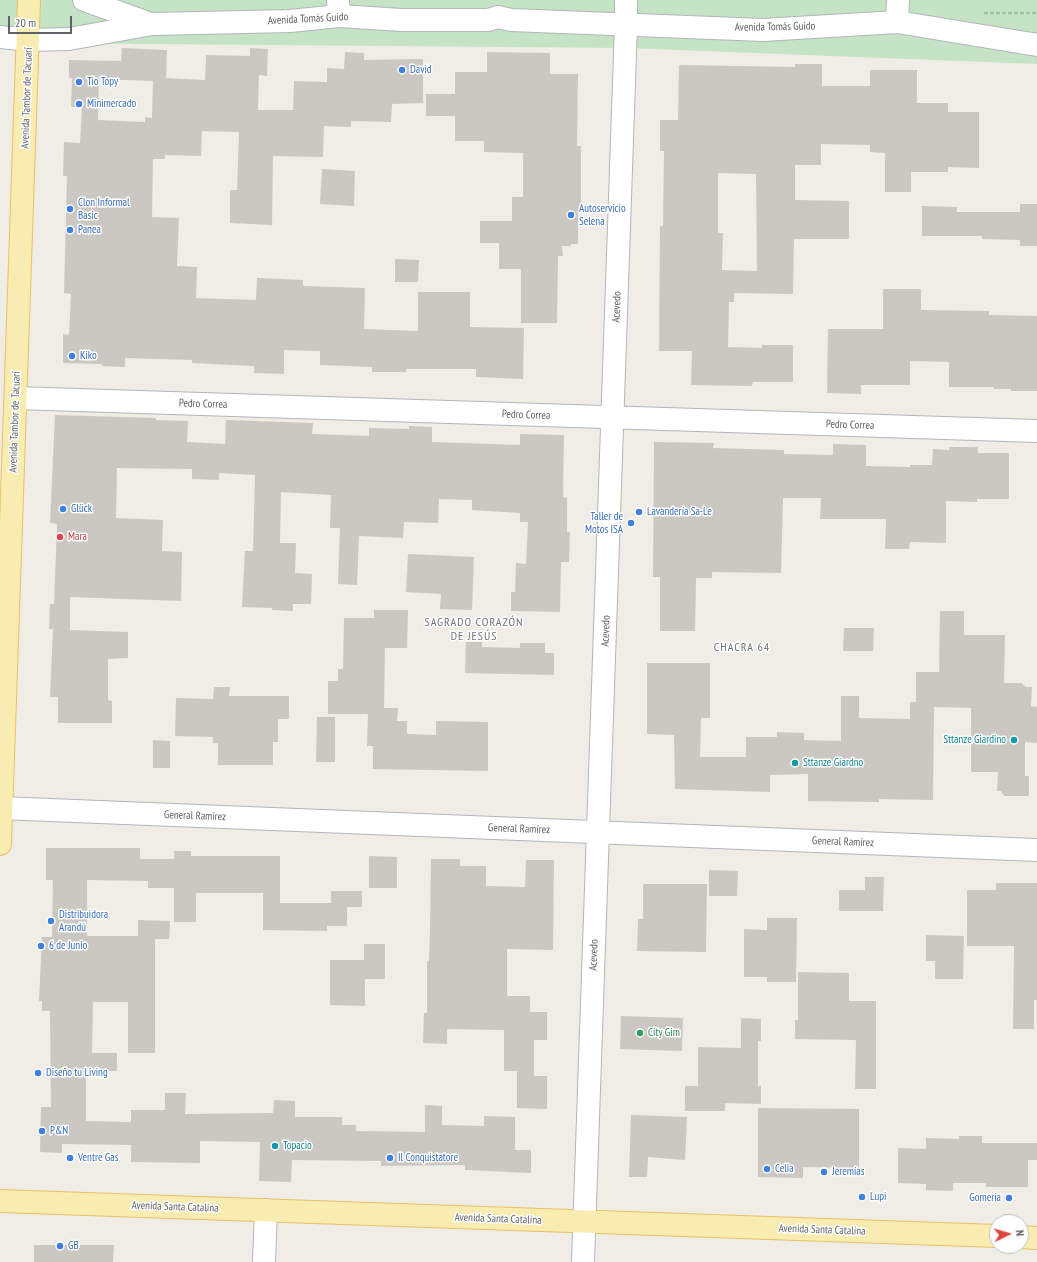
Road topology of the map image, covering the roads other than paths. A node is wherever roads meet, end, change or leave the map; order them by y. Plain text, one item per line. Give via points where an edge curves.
1 (29, 0) edge
2 (84, 0) edge
3 (626, 0) edge
4 (898, 0) edge
5 (338, 8) edge
6 (898, 22) junction
7 (152, 24) junction
8 (626, 25) junction
9 (0, 37) edge
10 (28, 40) junction
11 (1037, 44) edge
12 (16, 398) junction
13 (614, 418) junction
14 (1037, 431) edge
15 (4, 606) edge
16 (1, 808) junction
17 (599, 832) junction
18 (0, 844) edge
19 (1037, 850) edge
20 (0, 1201) edge
21 (266, 1210) junction
22 (585, 1222) junction
23 (989, 1236) edge
24 (264, 1262) edge
25 (583, 1262) edge

1 - 10 main road, Avenida Tambor de Tacuarí
2 - 7 street, Avenida Tomás Guido
3 - 8 street, Acevedo
4 - 6 street
5 - 7 street, Avenida Tomás Guido via 290,20
5 - 8 street, Avenida Tomás Guido via 401,20 488,20 498,17 511,20
6 - 8 street, Avenida Tomás Guido via 763,30
6 - 11 street, Avenida Tomás Guido
7 - 10 street, Avenida Tomás Guido via 69,39
8 - 13 street, Acevedo
9 - 10 street, Avenida Tomás Guido
10 - 12 main road, Avenida Tambor de Tacuarí
12 - 13 street, Pedro Correa
12 - 15 main road, Avenida Tambor de Tacuarí
13 - 14 street, Pedro Correa
13 - 17 street, Acevedo
15 - 16 main road, Avenida Tambor de Tacuarí
16 - 17 street, General Ramírez
16 - 18 main road, Avenida Tambor de Tacuarí
17 - 19 street, General Ramírez
17 - 22 street, Acevedo
20 - 21 main road, Avenida Santa Catalina
21 - 22 main road, Avenida Santa Catalina
21 - 24 street
22 - 23 main road, Avenida Santa Catalina
22 - 25 street, Acevedo

